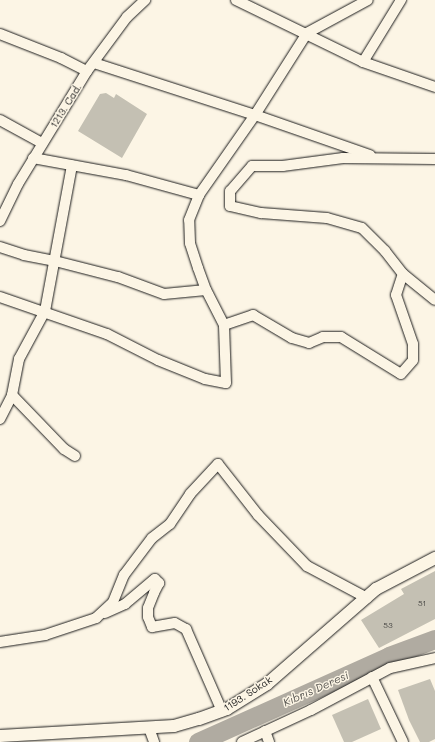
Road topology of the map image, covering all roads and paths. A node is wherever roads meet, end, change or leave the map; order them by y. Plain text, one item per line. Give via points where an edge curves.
1 (145, 0) edge
2 (236, 0) edge
3 (368, 0) edge
4 (401, 0) edge
5 (307, 33) junction
6 (0, 34) edge
7 (363, 62) junction
8 (94, 63) junction
9 (87, 72) junction
10 (435, 87) edge
11 (255, 115) junction
12 (0, 120) edge
13 (42, 143) junction
14 (34, 158) junction
15 (379, 158) junction
16 (435, 159) edge
17 (72, 165) junction
18 (199, 195) junction
19 (4, 205) edge
20 (0, 221) edge
21 (0, 247) edge
22 (55, 261) junction
23 (403, 274) junction
24 (206, 290) junction
25 (0, 297) edge
26 (435, 300) edge
27 (45, 311) junction
28 (224, 325) junction
29 (12, 395) junction
30 (0, 419) edge
31 (75, 456) dead end
32 (435, 558) edge
33 (367, 598) junction
34 (96, 618) junction
35 (0, 642) edge
36 (435, 658) edge
37 (372, 677) junction
38 (222, 711) junction
39 (149, 728) junction
40 (265, 731) junction
41 (1, 737) edge
42 (154, 742) edge
43 (242, 742) edge
44 (269, 742) edge
45 (404, 742) edge

1 - 8 street, 1213. Cad. via 127,18
2 - 5 street
3 - 5 street
4 - 7 street
5 - 7 street
5 - 11 street
6 - 9 street via 61,58
7 - 10 street
8 - 9 street, 1213. Cad.
8 - 11 street
9 - 13 street, 1213. Cad.
11 - 15 street
11 - 18 street
12 - 13 street
13 - 14 street, 1213. Cad.
14 - 17 street
14 - 19 street, 1213. Cad.
15 - 16 street
15 - 23 street via 343,158 283,166 252,166 230,191 230,206 261,213 327,218 362,228
17 - 18 street via 126,175
17 - 22 street
18 - 24 street via 189,220 190,243
19 - 20 street, 1213. Cad.
21 - 22 street via 24,256
22 - 24 street via 118,277 164,294
22 - 27 street
23 - 26 street
23 - 28 street via 396,294 413,344 413,360 401,374 341,337 322,337 309,343 292,338 253,315
24 - 28 street
25 - 27 street
27 - 28 street via 107,334 158,360 205,379 226,383
27 - 29 street via 19,359
29 - 30 street
29 - 31 street via 64,449
32 - 33 street, 1193. Sokak via 376,589
33 - 34 street via 307,566 258,515 218,464 190,494 170,524 152,538 124,574 113,602
33 - 38 street, 1193. Sokak via 267,684
34 - 35 street via 45,635
34 - 38 street via 125,604 155,579 159,583 152,598 148,617 152,627 175,623 186,628
36 - 37 street via 390,668
37 - 40 street
37 - 45 street
38 - 39 street, 1193. Sokak via 174,726
39 - 41 street, 1193. Sokak
39 - 42 street
40 - 43 street
40 - 44 street

